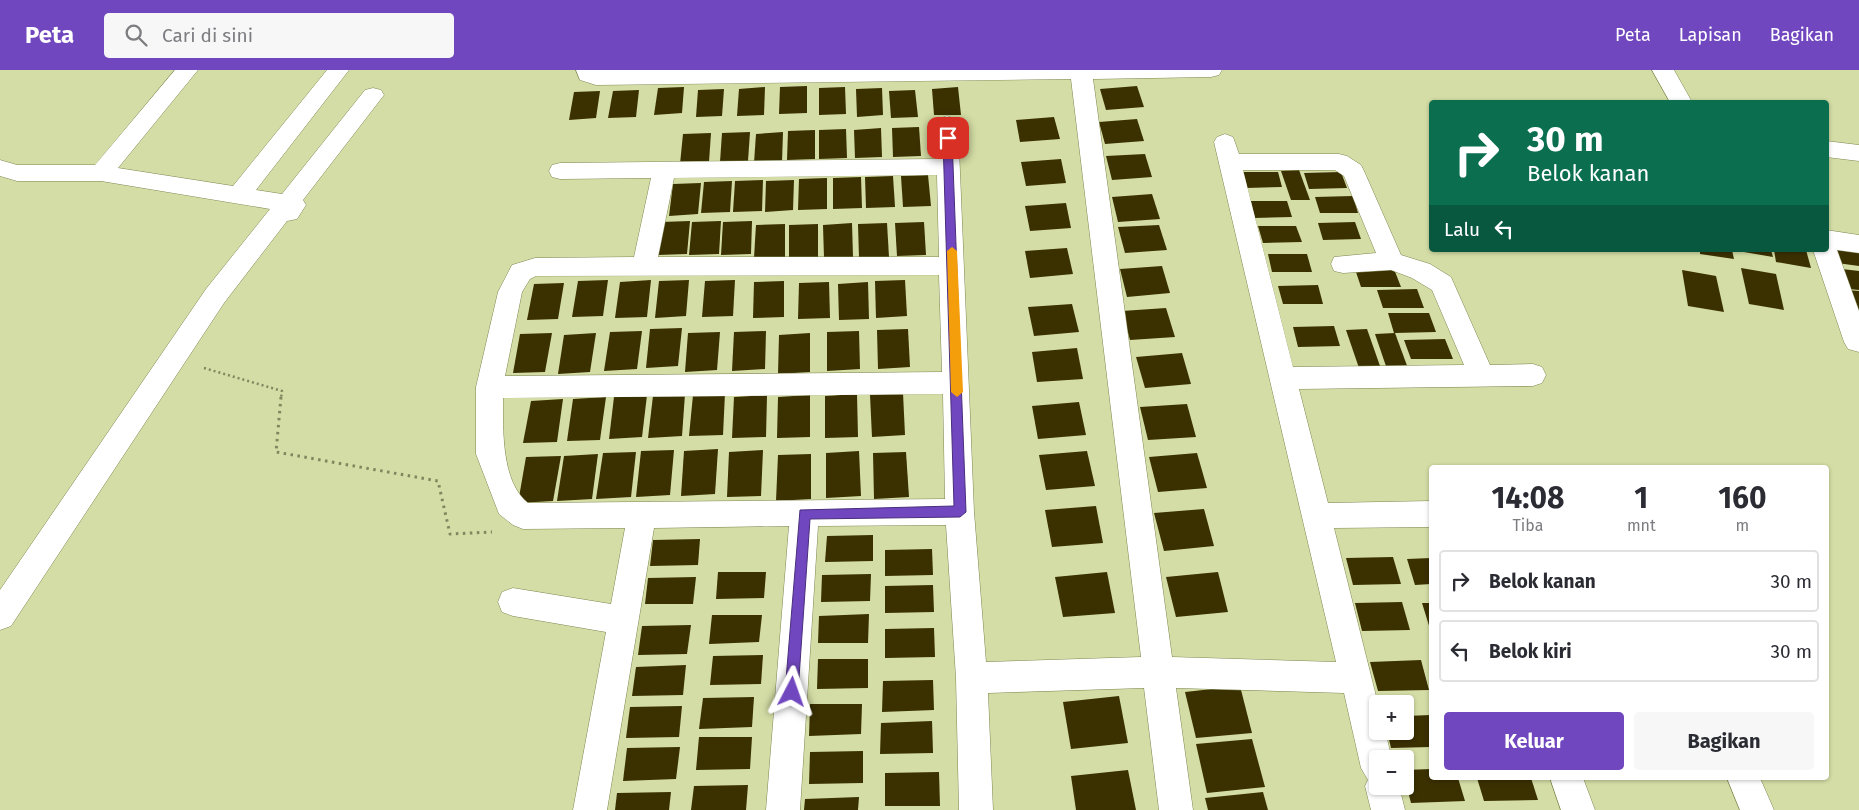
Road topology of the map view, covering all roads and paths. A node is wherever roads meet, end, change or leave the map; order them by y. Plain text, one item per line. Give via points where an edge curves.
1 (187, 70) edge
2 (338, 70) edge
3 (587, 70) edge
4 (1211, 70) edge
5 (1663, 70) edge
6 (954, 71) edge
7 (1081, 71) edge
8 (829, 72) edge
9 (706, 73) edge
10 (1680, 100) edge
11 (947, 124) dead end
12 (1829, 149) edge
13 (1859, 153) edge
14 (948, 167) junction
15 (0, 168) edge
16 (664, 168) junction
17 (560, 171) dead end
18 (102, 173) junction
19 (239, 196) junction
20 (294, 205) junction
21 (1829, 239) edge
22 (1859, 244) edge
23 (1826, 252) edge
24 (1392, 261) junction
25 (1343, 264) dead end
26 (952, 266) junction
27 (644, 267) junction
28 (1857, 342) dead end
29 (174, 359) junction
30 (1533, 375) dead end
31 (1482, 376) junction
32 (1283, 378) junction
33 (957, 383) junction
34 (489, 387) junction
35 (163, 404) dead end
36 (960, 512) junction
37 (804, 514) junction
38 (1429, 514) edge
39 (1316, 516) junction
40 (641, 517) junction
41 (501, 531) dead end
42 (513, 602) dead end
43 (0, 616) edge
44 (623, 620) junction
45 (1158, 672) junction
46 (972, 678) junction
47 (1356, 678) junction
48 (1374, 750) edge
49 (1567, 780) edge
50 (1745, 780) edge
51 (1384, 795) edge
52 (590, 810) edge
53 (783, 810) edge
54 (976, 810) edge
55 (1176, 810) edge
56 (1388, 810) edge
57 (1578, 810) edge
58 (1757, 810) edge

1 - 18 street
2 - 19 street
3 - 9 street via 588,75 596,78
4 - 7 street
5 - 10 street
6 - 7 street
6 - 8 street
7 - 45 street
8 - 9 street
11 - 14 street
12 - 13 street
14 - 16 street
14 - 26 street
15 - 18 street via 17,173
16 - 17 street
16 - 27 street
18 - 19 street
19 - 20 street
20 - 29 street via 373,95 215,296
20 - 35 street
21 - 22 street
23 - 28 street
24 - 25 street
24 - 31 street via 1421,271 1442,284
24 - 32 street via 1352,171 1339,162 1228,152
26 - 27 street
26 - 33 street
27 - 34 street via 535,267 522,272 510,292
29 - 41 path via 282,391 276,452 438,481 450,534
29 - 43 street
30 - 31 street
31 - 32 street
32 - 39 street
33 - 34 street
33 - 36 street
34 - 40 street via 490,454 509,505 523,516
36 - 37 street
36 - 46 street
37 - 40 street
37 - 53 street
38 - 39 street
39 - 47 street
40 - 44 street
42 - 44 street
44 - 52 street
45 - 46 street
45 - 47 street
45 - 55 street
46 - 54 street
47 - 48 street
49 - 57 street
50 - 58 street
51 - 56 street

